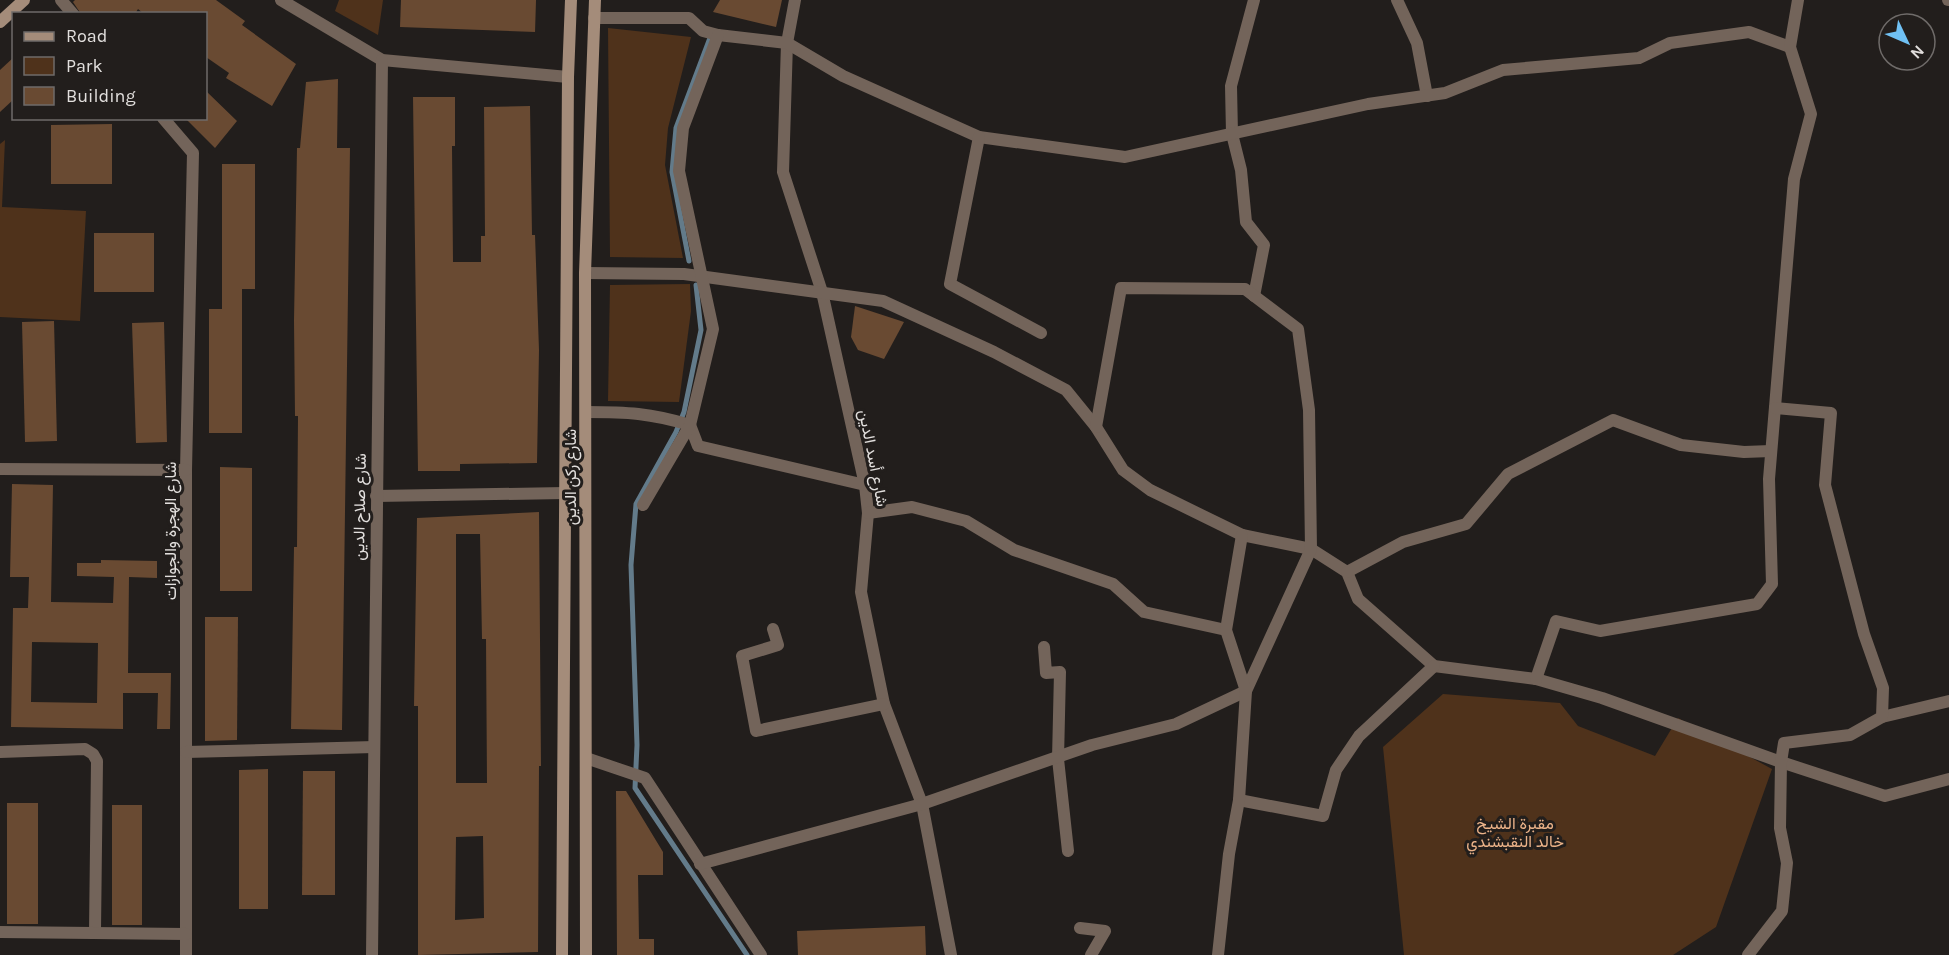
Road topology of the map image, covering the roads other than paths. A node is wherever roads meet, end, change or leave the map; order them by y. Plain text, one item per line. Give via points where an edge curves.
1 (24, 0) edge
2 (61, 0) edge
3 (281, 0) edge
4 (571, 0) edge
5 (595, 0) edge
6 (795, 0) edge
7 (1254, 0) edge
8 (1397, 0) edge
9 (1798, 0) edge
10 (71, 12) edge
11 (594, 18) junction
12 (0, 22) edge
13 (718, 35) junction
14 (786, 43) junction
15 (1790, 47) junction
16 (382, 60) junction
17 (568, 77) junction
18 (1427, 96) junction
19 (165, 120) edge
20 (1232, 134) junction
21 (979, 137) junction
22 (585, 273) junction
23 (702, 277) junction
24 (822, 292) junction
25 (1254, 296) junction
26 (1041, 333) dead end
27 (1775, 408) junction
28 (586, 412) junction
29 (690, 425) junction
30 (1096, 427) junction
31 (1771, 451) junction
32 (0, 469) edge
33 (186, 470) junction
34 (865, 485) junction
35 (565, 493) junction
36 (376, 496) junction
37 (644, 505) dead end
38 (868, 513) junction
39 (1242, 535) junction
40 (1311, 549) junction
41 (1347, 572) junction
42 (773, 629) dead end
43 (1226, 630) junction
44 (1044, 647) dead end
45 (1434, 666) junction
46 (1536, 679) junction
47 (1246, 691) junction
48 (1949, 701) edge
49 (884, 704) junction
50 (1882, 717) junction
51 (374, 747) junction
52 (0, 752) edge
53 (186, 752) junction
54 (586, 758) junction
55 (1058, 759) junction
56 (1781, 762) junction
57 (1949, 779) edge
58 (1239, 800) junction
59 (922, 804) junction
60 (1068, 851) dead end
61 (700, 864) junction
62 (1080, 928) dead end
63 (94, 931) junction
64 (0, 932) edge
65 (186, 934) junction
66 (186, 955) edge
67 (372, 955) edge
68 (562, 955) edge
69 (586, 955) edge
70 (761, 955) edge
71 (951, 955) edge
72 (1091, 955) edge
73 (1218, 955) edge
74 (1748, 955) edge

1 - 12 main road
2 - 10 street
3 - 16 street
4 - 17 main road, شارع ركن الدين
5 - 11 main road, شارع ركن الدين
6 - 14 street, شارع أسد الدين
7 - 20 street via 1231,86
8 - 18 street via 1417,44
9 - 15 street
11 - 13 street via 690,18 704,31
11 - 22 main road, شارع ركن الدين
13 - 14 street
13 - 23 street via 683,128 679,171
14 - 21 street via 843,76
14 - 24 street, شارع أسد الدين via 783,172
15 - 18 street via 1749,32 1670,43 1639,58 1503,70 1446,93
15 - 27 street via 1811,114 1794,179
16 - 17 street
16 - 36 street, شارع صلاح الدين
17 - 35 main road, شارع ركن الدين
18 - 20 street via 1368,104
19 - 33 street, شارع الهجرة والجوازات via 193,153
20 - 21 street via 1125,157
20 - 25 street via 1241,170 1246,222 1264,245
21 - 26 street via 950,284
22 - 23 street
22 - 28 main road, شارع ركن الدين
23 - 24 street
23 - 29 street via 713,329
24 - 30 street via 883,301 994,352 1066,390
24 - 34 street, شارع أسد الدين
25 - 30 street via 1245,289 1121,288
25 - 40 street via 1298,329 1309,410
27 - 31 street
27 - 50 street via 1831,413 1825,485 1864,634 1883,688
28 - 29 street via 638,412
28 - 54 main road, شارع ركن الدين
29 - 34 street via 698,446
29 - 37 street
30 - 39 street via 1123,470 1150,490
31 - 41 street via 1681,445 1613,420 1508,474 1466,524 1403,542
31 - 46 street via 1772,584 1756,604 1600,631 1556,621
32 - 33 street
33 - 53 street, شارع الهجرة والجوازات
34 - 38 street, شارع أسد الدين
35 - 36 street
35 - 68 main road, شارع ركن الدين
36 - 51 street, شارع صلاح الدين
38 - 43 street via 912,507 966,521 1014,550 1113,584 1144,612
38 - 49 street, شارع أسد الدين via 861,592
39 - 40 street
39 - 43 street
40 - 41 street
40 - 47 street
41 - 45 street via 1358,599
42 - 49 street via 778,645 742,656 756,731
43 - 47 street
44 - 55 street via 1046,673 1060,672
45 - 46 street
45 - 58 street via 1359,736 1336,770 1323,816
46 - 56 street via 1602,698
47 - 55 street via 1176,724 1092,745
47 - 58 street
48 - 50 street
49 - 59 street, شارع أسد الدين
50 - 56 street via 1850,735 1784,743
51 - 53 street
51 - 67 street, شارع صلاح الدين
52 - 63 street via 85,749 93,753 97,761
53 - 65 street, شارع الهجرة والجوازات
54 - 61 street via 645,778
54 - 69 main road, شارع ركن الدين
55 - 59 street
55 - 60 street
56 - 57 street via 1885,796
56 - 74 street via 1780,828 1786,863 1782,911
58 - 73 street
59 - 61 street
59 - 71 street, شارع أسد الدين
61 - 70 street
62 - 72 street via 1105,931
63 - 64 street
63 - 65 street
65 - 66 street, شارع الهجرة والجوازات

